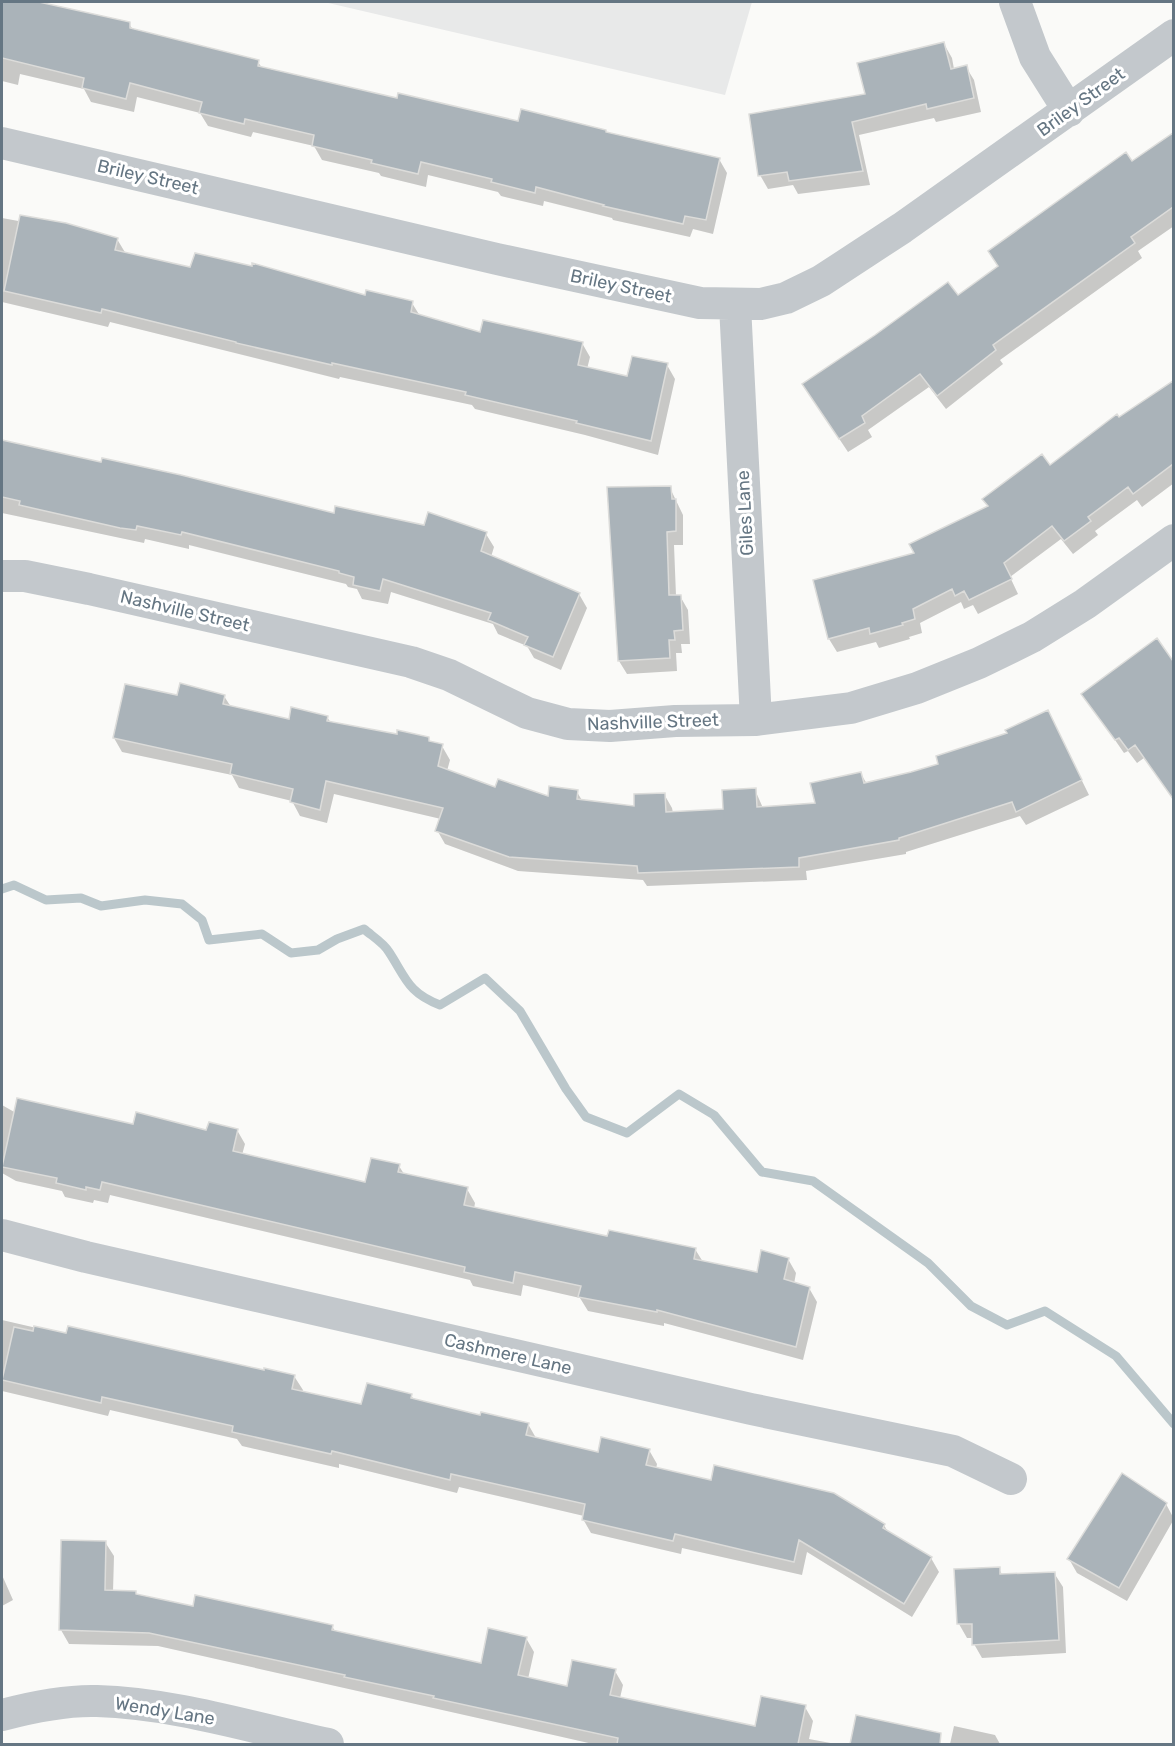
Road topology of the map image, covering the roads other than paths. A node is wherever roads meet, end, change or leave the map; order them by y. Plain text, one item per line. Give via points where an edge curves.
1 (1015, 2) edge
2 (1173, 35) edge
3 (1069, 111) junction
4 (2, 143) edge
5 (735, 305) junction
6 (1173, 541) edge
7 (2, 576) edge
8 (756, 720) junction
9 (2, 1235) edge
10 (1011, 1479) dead end
11 (2, 1715) edge
12 (328, 1744) edge

1 - 3 street via 1035,57
2 - 3 street, Briley Street
3 - 5 street, Briley Street via 821,281 786,298
4 - 5 street, Briley Street via 576,276 700,303
5 - 8 street, Giles Lane
6 - 8 street, Nashville Street via 1085,604 1032,637 979,663 917,688 851,708
7 - 8 street, Nashville Street via 25,576 78,587 411,662 449,675 527,713 568,724
9 - 10 street, Cashmere Lane via 751,1409 953,1451
11 - 12 street, Wendy Lane via 39,1706 96,1701 148,1705

